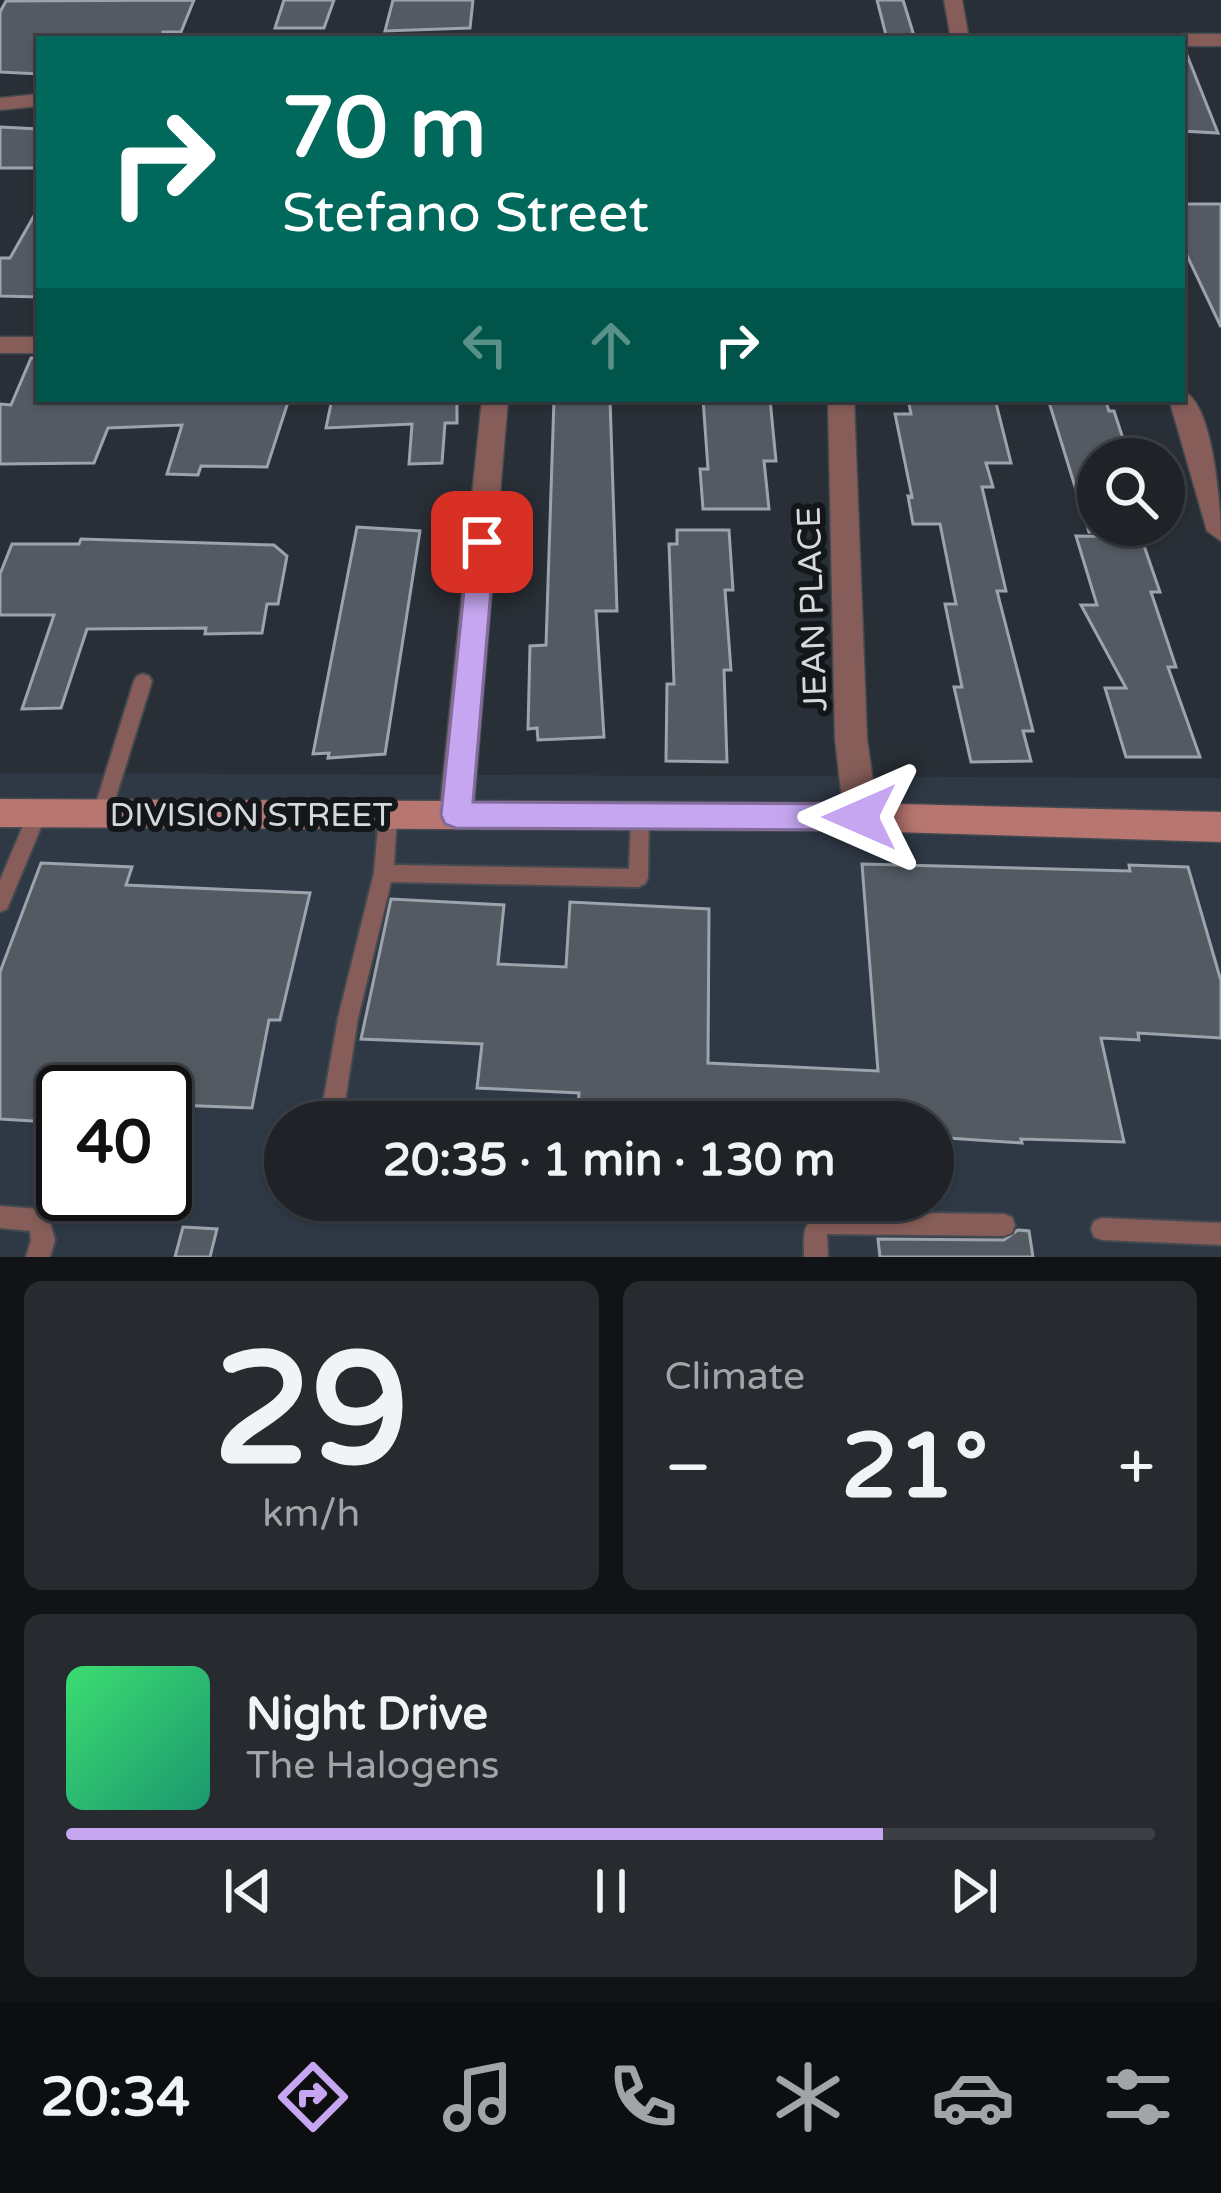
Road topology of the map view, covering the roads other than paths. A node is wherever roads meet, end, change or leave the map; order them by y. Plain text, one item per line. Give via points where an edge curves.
1 (953, 0) edge
2 (959, 36) edge
3 (1185, 40) edge
4 (1221, 40) edge
5 (36, 100) edge
6 (0, 104) edge
7 (0, 345) edge
8 (36, 345) edge
9 (495, 402) edge
10 (841, 402) edge
11 (1183, 402) edge
12 (1221, 531) edge
13 (143, 681) dead end
14 (0, 813) edge
15 (38, 813) junction
16 (102, 813) junction
17 (388, 815) junction
18 (456, 815) junction
19 (860, 817) junction
20 (640, 818) junction
21 (1221, 827) edge
22 (384, 873) junction
23 (0, 903) edge
24 (334, 1101) edge
25 (0, 1217) edge
26 (1004, 1225) dead end
27 (1102, 1228) dead end
28 (1221, 1234) edge
29 (38, 1257) edge
30 (816, 1257) edge

1 - 2 street
3 - 4 street
5 - 6 street
7 - 8 street
9 - 18 street
10 - 19 street, JEAN PLACE
11 - 12 street
13 - 16 lane
14 - 15 street, DIVISION STREET
15 - 16 street, DIVISION STREET
15 - 23 lane
16 - 17 street, DIVISION STREET
17 - 18 street, DIVISION STREET
17 - 22 lane
18 - 20 street, DIVISION STREET
19 - 20 street, DIVISION STREET
19 - 21 street, DIVISION STREET
20 - 22 lane via 638,878
22 - 24 lane
25 - 29 lane via 38,1220
26 - 30 lane via 824,1223 815,1229
27 - 28 lane

